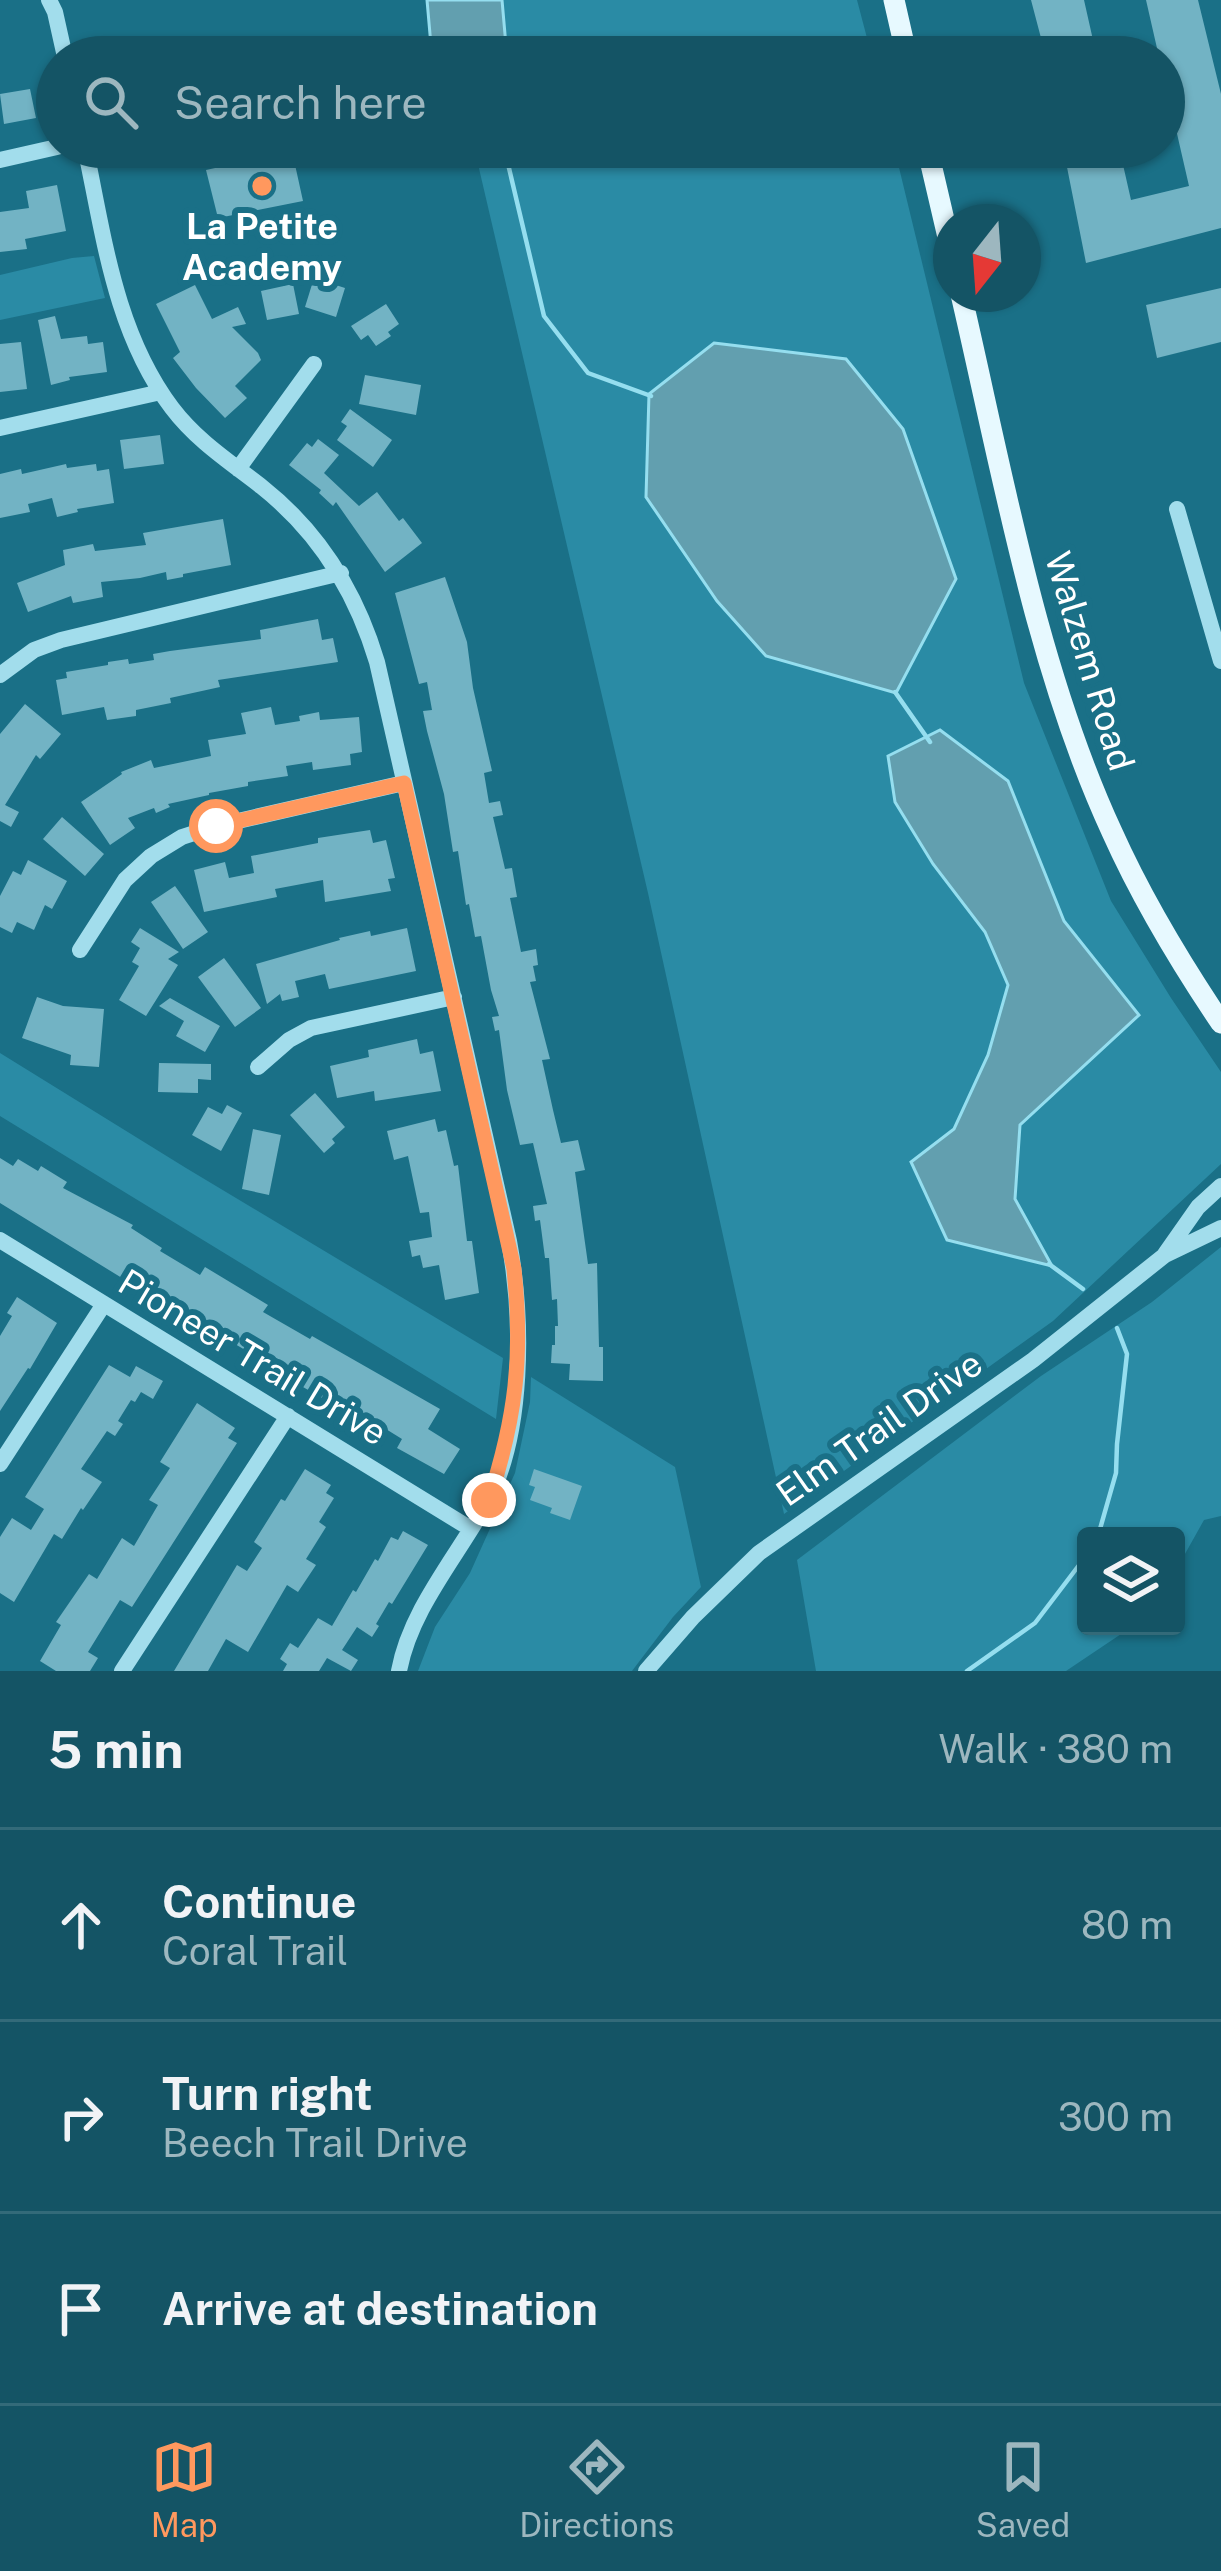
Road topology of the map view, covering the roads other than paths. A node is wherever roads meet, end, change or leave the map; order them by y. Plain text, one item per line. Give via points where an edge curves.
1 (893, 0) edge
2 (53, 4) edge
3 (60, 36) edge
4 (902, 36) edge
5 (36, 152) edge
6 (0, 160) edge
7 (90, 168) edge
8 (932, 168) edge
9 (940, 204) edge
10 (965, 312) edge
11 (314, 364) dead end
12 (161, 392) junction
13 (0, 428) edge
14 (238, 469) junction
15 (1177, 509) dead end
16 (340, 574) junction
17 (1221, 661) edge
18 (0, 675) edge
19 (404, 783) junction
20 (80, 950) dead end
21 (454, 997) junction
22 (1221, 1023) edge
23 (258, 1066) dead end
24 (1221, 1186) edge
25 (1221, 1228) edge
26 (0, 1240) edge
27 (1165, 1255) junction
28 (104, 1304) junction
29 (289, 1416) junction
30 (0, 1464) edge
31 (471, 1529) junction
32 (122, 1671) edge
33 (399, 1671) edge
34 (646, 1671) edge

1 - 4 main road
2 - 3 street
5 - 6 street
7 - 12 street via 121,310
8 - 9 main road
10 - 22 main road, Walzem Road via 1063,707 1111,831 1175,955
11 - 14 street
12 - 13 street
12 - 14 street
14 - 16 street via 294,515
15 - 17 street
16 - 18 street via 61,640
16 - 19 street via 368,630
19 - 20 street via 182,837 124,880
19 - 21 street
21 - 23 street via 311,1028
21 - 31 street via 519,1316 514,1410 489,1500
24 - 27 street, Elm Trail Drive
25 - 27 street, Elm Trail Drive
26 - 28 street, Pioneer Trail Drive
27 - 34 street, Elm Trail Drive via 1033,1360 760,1553
28 - 29 street, Pioneer Trail Drive
28 - 30 street
29 - 31 street, Pioneer Trail Drive
29 - 32 street
31 - 33 street via 410,1632

